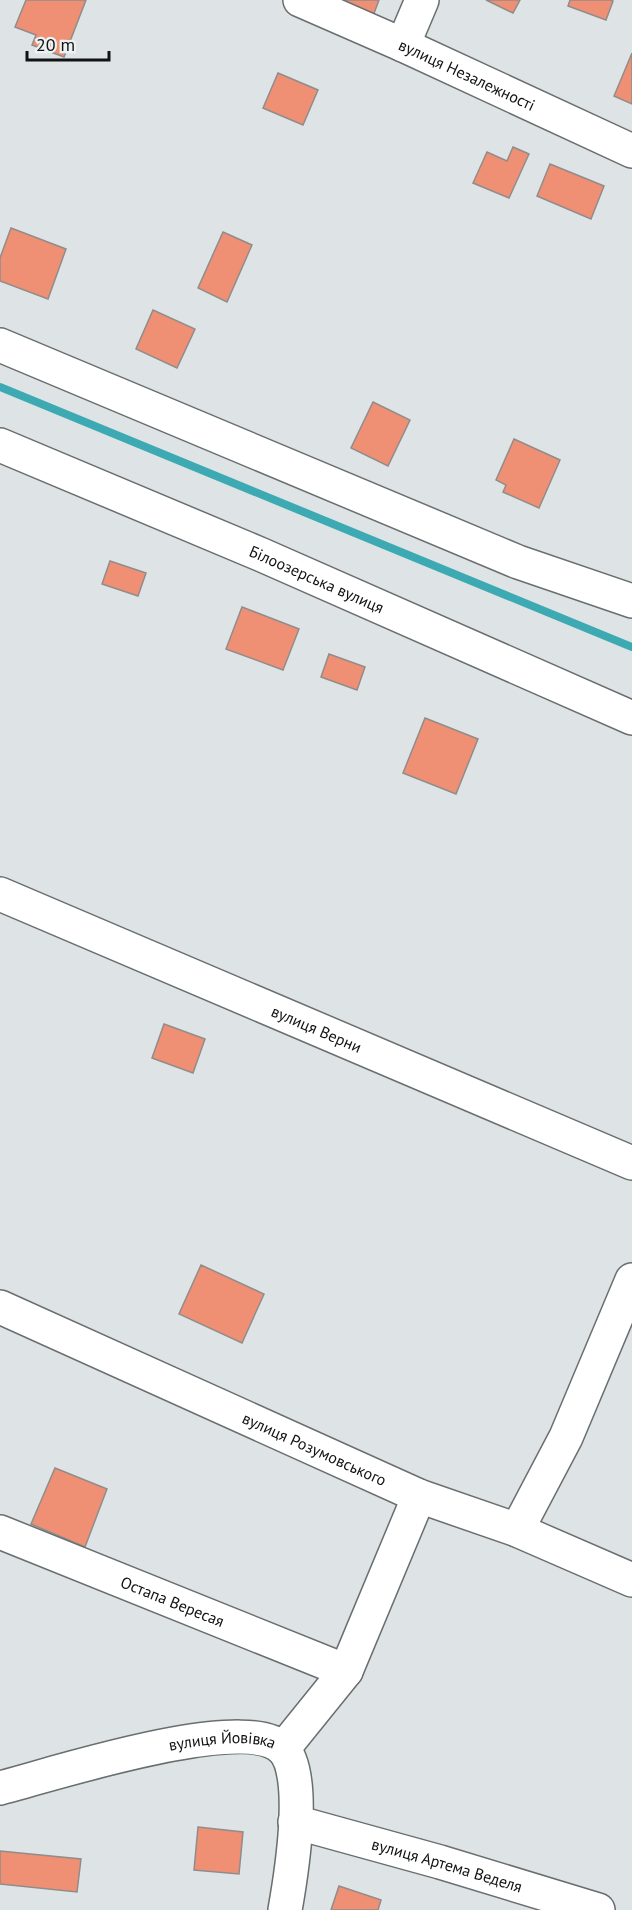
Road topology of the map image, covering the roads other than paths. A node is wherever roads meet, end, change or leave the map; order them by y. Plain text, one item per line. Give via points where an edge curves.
1 (300, 0) edge
2 (422, 0) edge
3 (403, 45) junction
4 (632, 151) edge
5 (0, 345) edge
6 (0, 445) edge
7 (632, 601) edge
8 (632, 718) edge
9 (0, 894) edge
10 (632, 1163) edge
11 (632, 1280) edge
12 (0, 1307) edge
13 (419, 1496) junction
14 (517, 1530) junction
15 (0, 1532) edge
16 (632, 1581) edge
17 (346, 1671) junction
18 (283, 1749) junction
19 (0, 1788) edge
20 (295, 1822) junction
21 (285, 1910) edge
22 (598, 1910) edge

1 - 3 street, вулиця Незалежності
2 - 3 street
3 - 4 street, вулиця Незалежності
5 - 7 street via 518,562
6 - 8 street, Білоозерська вулиця
9 - 10 street, вулиця Верни
11 - 14 street via 566,1437
12 - 13 street, вулиця Розумовського
13 - 14 street, вулиця Розумовського
13 - 17 street
14 - 16 street, вулиця Розумовського
15 - 17 street
17 - 18 street
18 - 19 street, вулиця Йовівка via 254,1736 229,1736 167,1746
18 - 20 street, вулиця Йовівка via 296,1778
20 - 21 street, вулиця Йовівка
20 - 22 street, вулиця Артема Веделя

